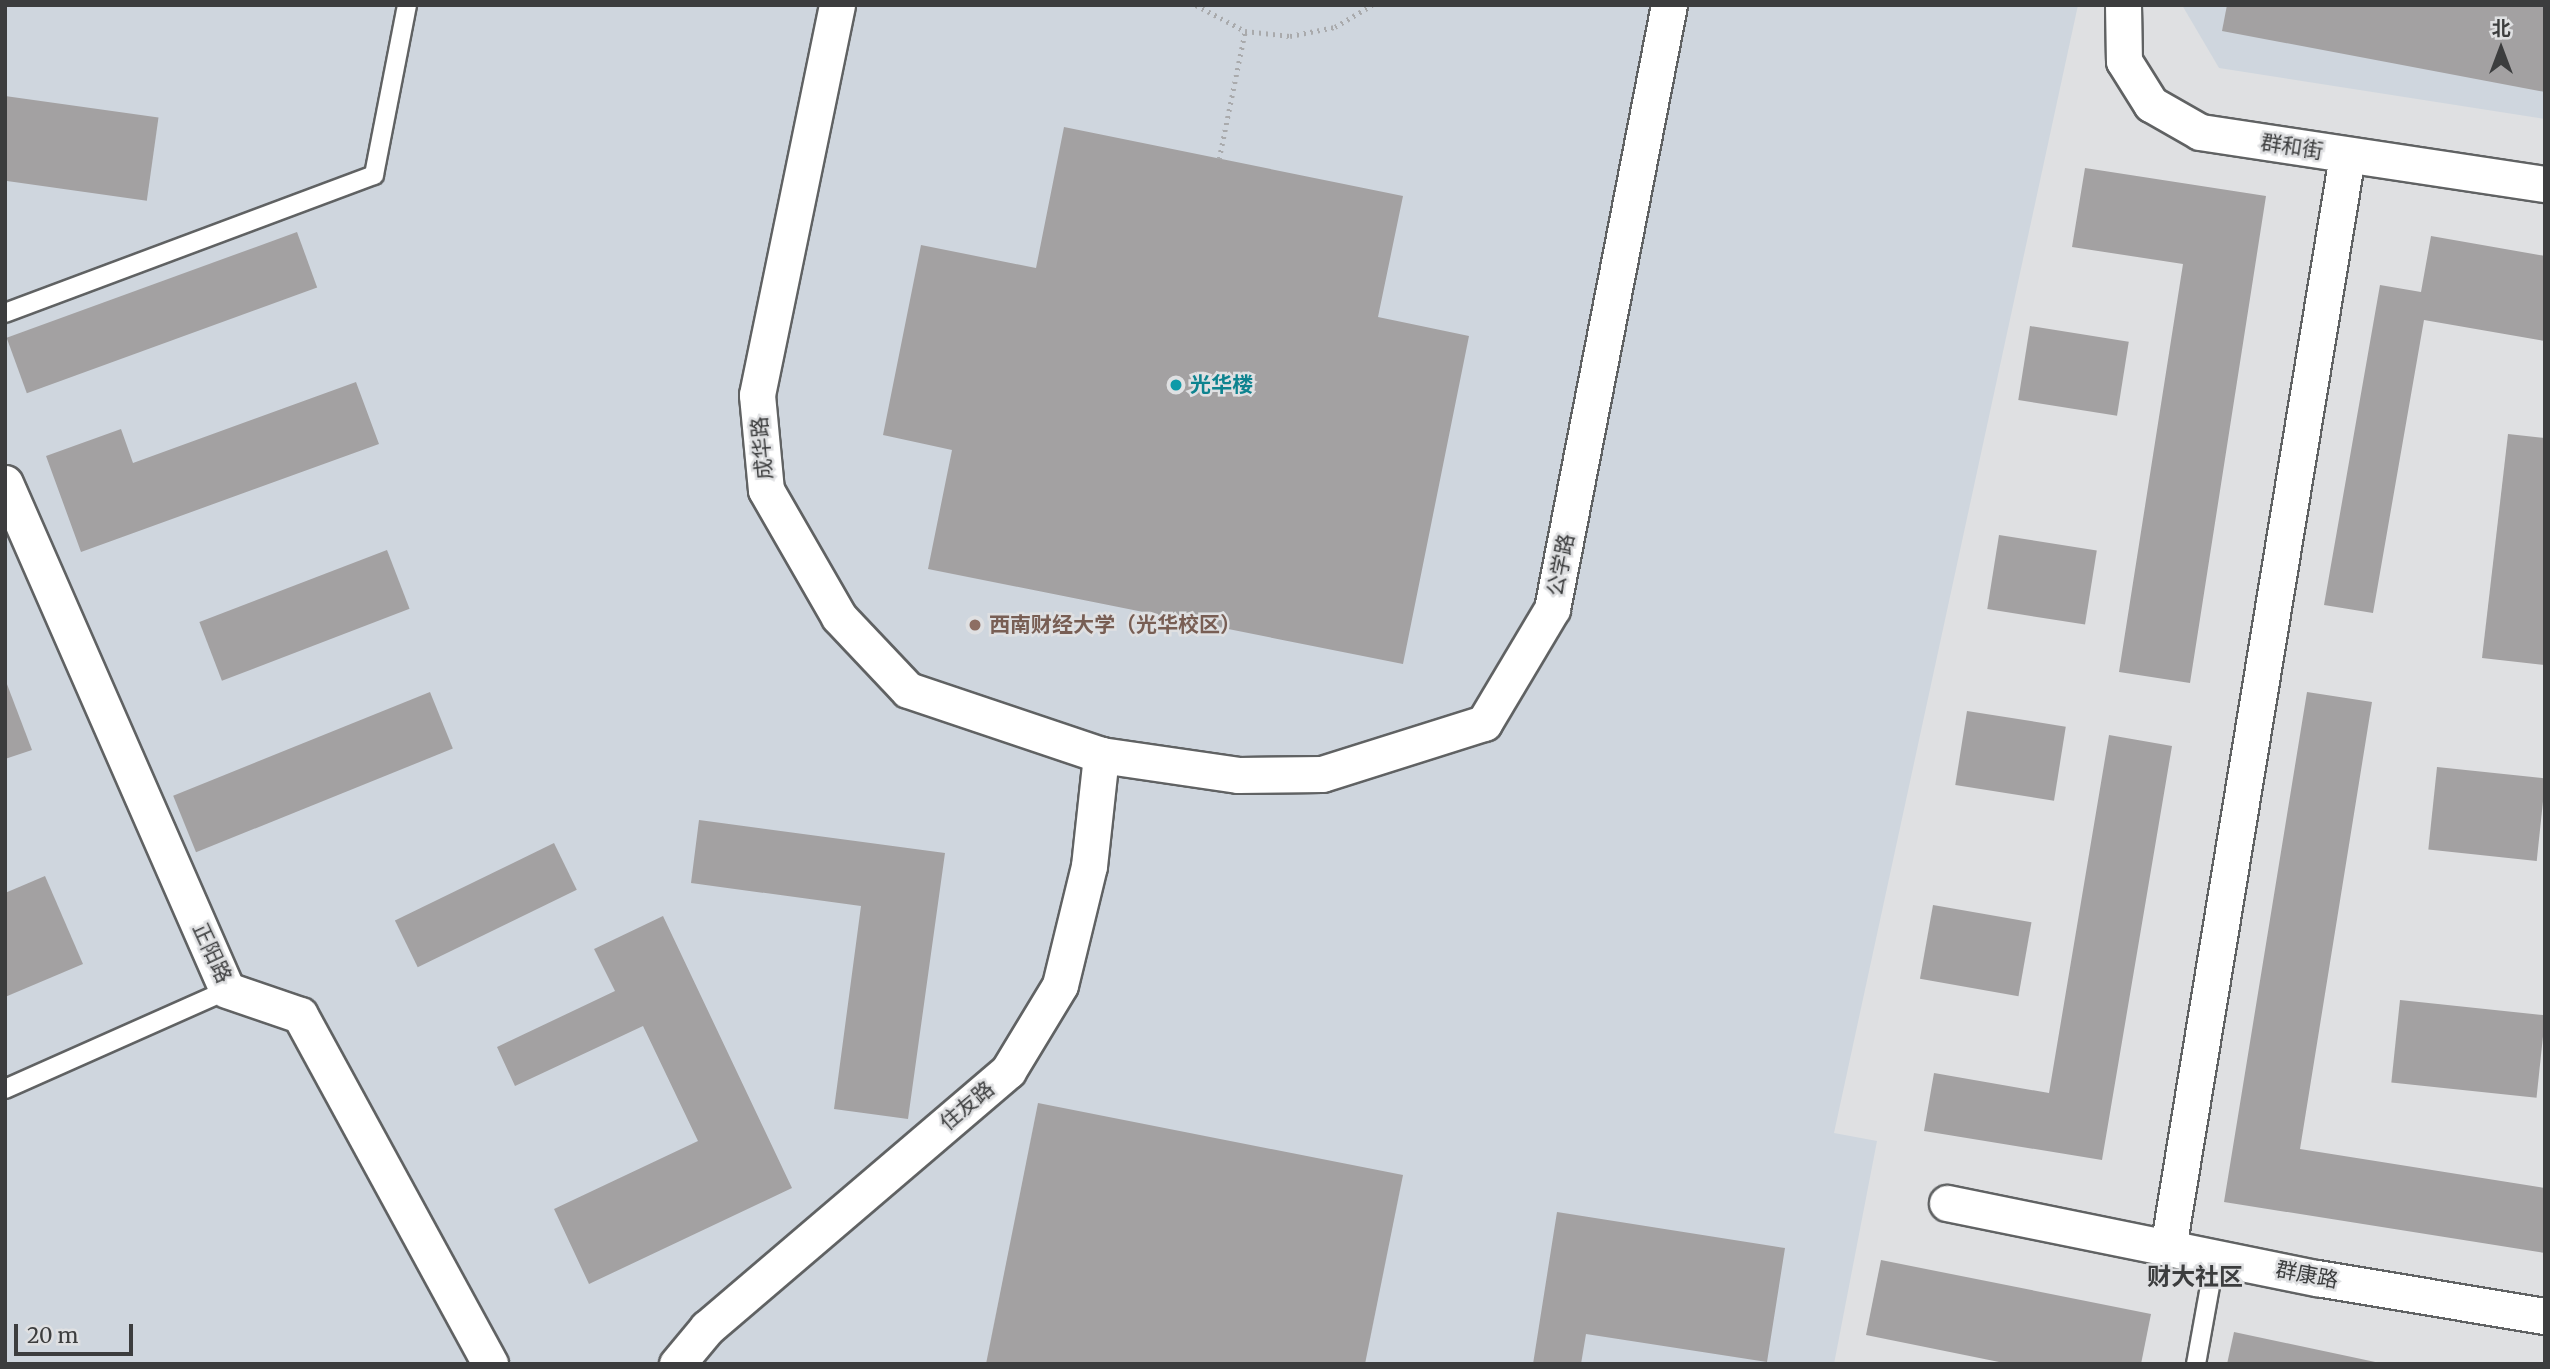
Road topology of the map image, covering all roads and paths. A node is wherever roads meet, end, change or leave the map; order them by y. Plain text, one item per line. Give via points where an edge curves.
1 (407, 5) edge
2 (837, 5) edge
3 (1196, 5) edge
4 (1372, 5) edge
5 (1669, 5) edge
6 (2123, 5) edge
7 (1245, 31) junction
8 (2347, 156) junction
9 (1219, 159) dead end
10 (2545, 184) edge
11 (5, 313) edge
12 (5, 483) edge
13 (1101, 755) junction
14 (227, 990) junction
15 (5, 1089) edge
16 (1947, 1203) dead end
17 (2168, 1248) junction
18 (2216, 1258) junction
19 (2545, 1316) edge
20 (490, 1364) edge
21 (677, 1364) edge
22 (2196, 1364) edge

1 - 11 lane via 374,175
2 - 13 street, 成华路 via 757,395 766,490 839,617 908,690
3 - 7 path
4 - 7 path via 1335,27 1290,36
5 - 13 street, 公学路 via 1552,609 1484,723 1322,774 1238,775
6 - 8 street, 群和街 via 2124,61 2151,104 2200,132
7 - 9 path
8 - 10 street, 群和街
8 - 17 street
12 - 14 street, 正阳路
13 - 21 street, 住友路 via 1089,866 1060,985 1008,1071 707,1328
14 - 15 lane
14 - 20 street, 正阳路 via 300,1015
16 - 17 street, 群康路
17 - 18 street, 群康路
18 - 19 street, 群康路
18 - 22 lane

